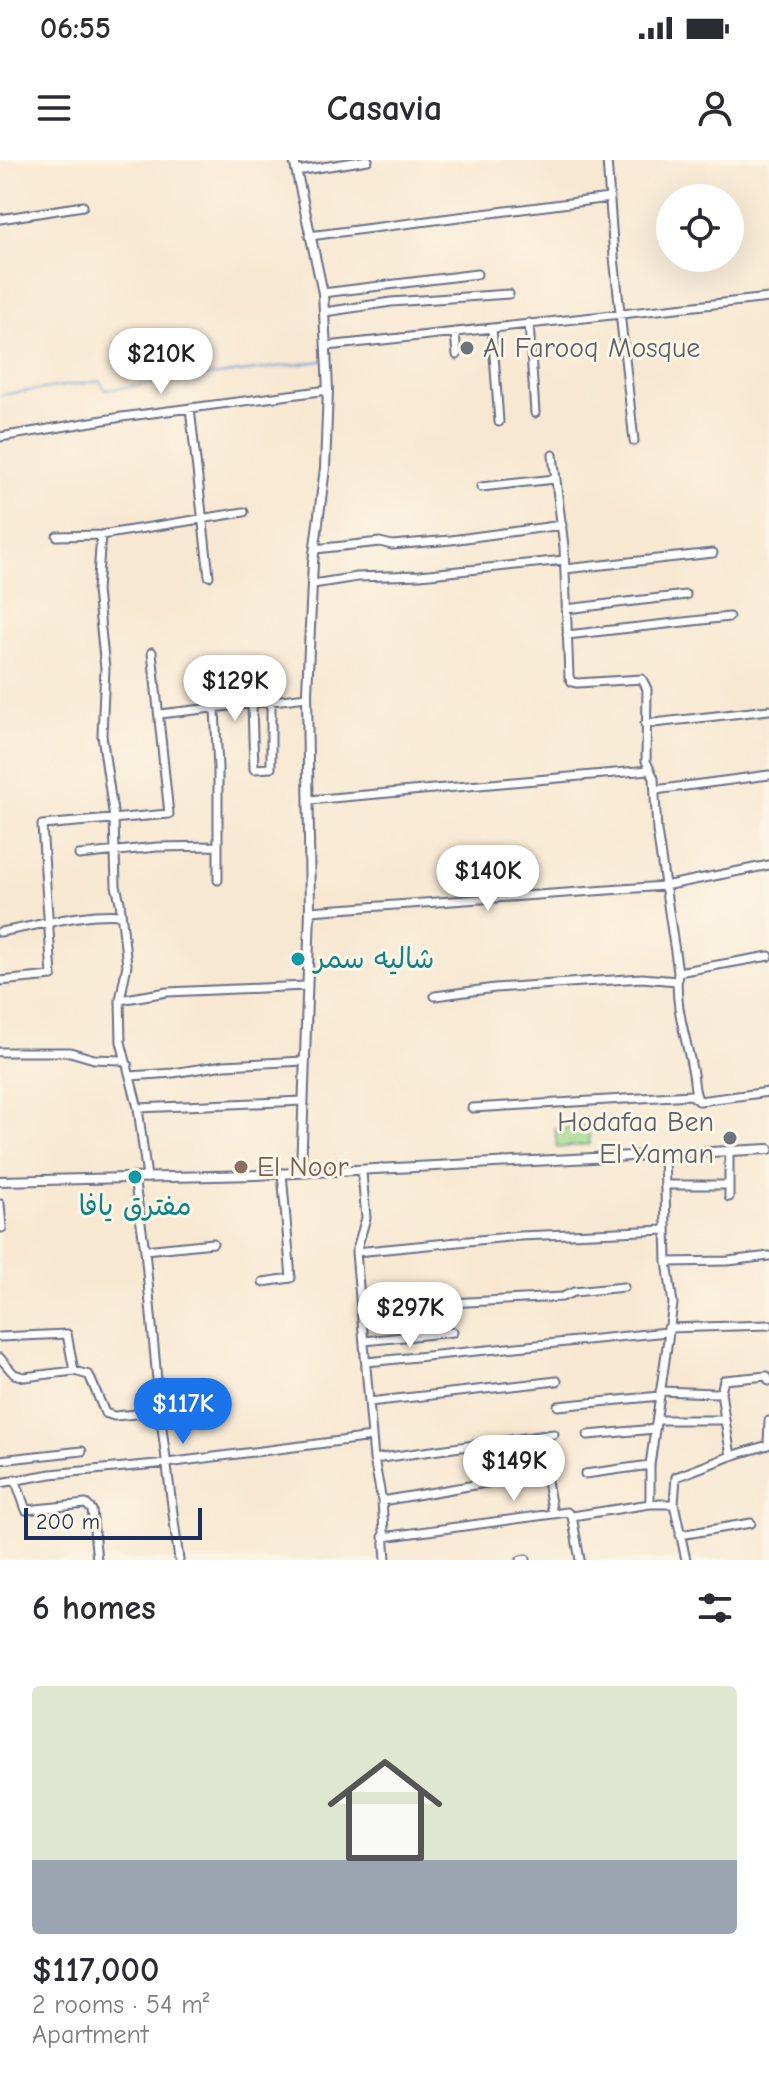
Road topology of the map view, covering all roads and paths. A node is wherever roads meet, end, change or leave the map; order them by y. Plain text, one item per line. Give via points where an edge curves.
1 (294, 160) edge
2 (368, 160) edge
3 (607, 160) edge
4 (297, 171) junction
5 (609, 198) junction
6 (83, 206) dead end
7 (0, 219) edge
8 (309, 236) junction
9 (477, 274) dead end
10 (323, 293) junction
11 (509, 294) dead end
12 (769, 298) edge
13 (325, 312) junction
14 (620, 315) junction
15 (529, 323) junction
16 (492, 328) junction
17 (455, 333) junction
18 (327, 346) junction
19 (457, 355) dead end
20 (328, 390) junction
21 (190, 408) junction
22 (535, 413) dead end
23 (499, 422) dead end
24 (0, 437) edge
25 (634, 441) dead end
26 (553, 455) dead end
27 (555, 479) junction
28 (481, 487) dead end
29 (244, 512) dead end
30 (202, 517) junction
31 (562, 525) junction
32 (101, 535) junction
33 (57, 536) dead end
34 (315, 549) junction
35 (713, 553) dead end
36 (564, 560) junction
37 (565, 569) junction
38 (209, 576) dead end
39 (313, 584) junction
40 (686, 595) dead end
41 (566, 609) junction
42 (729, 617) dead end
43 (567, 635) junction
44 (152, 652) dead end
45 (307, 697) junction
46 (271, 702) junction
47 (252, 705) junction
48 (215, 709) junction
49 (769, 710) edge
50 (160, 714) junction
51 (645, 724) junction
52 (649, 770) junction
53 (769, 775) edge
54 (655, 790) junction
55 (309, 800) junction
56 (114, 819) junction
57 (217, 846) junction
58 (117, 851) junction
59 (79, 855) dead end
60 (769, 865) edge
61 (218, 880) dead end
62 (664, 886) junction
63 (310, 911) junction
64 (120, 915) junction
65 (48, 925) junction
66 (0, 932) edge
67 (769, 956) edge
68 (678, 972) junction
69 (0, 981) edge
70 (677, 981) junction
71 (306, 986) junction
72 (435, 996) dead end
73 (120, 1000) junction
74 (0, 1052) edge
75 (304, 1061) junction
76 (128, 1065) junction
77 (130, 1076) junction
78 (769, 1092) edge
79 (303, 1101) junction
80 (699, 1101) junction
81 (138, 1108) junction
82 (472, 1108) dead end
83 (769, 1149) edge
84 (729, 1151) junction
85 (664, 1154) junction
86 (301, 1172) junction
87 (282, 1173) junction
88 (362, 1173) dead end
89 (134, 1178) junction
90 (147, 1178) junction
91 (0, 1181) edge
92 (666, 1185) junction
93 (727, 1185) junction
94 (729, 1197) dead end
95 (0, 1204) edge
96 (2, 1228) dead end
97 (666, 1230) junction
98 (213, 1243) dead end
99 (145, 1250) junction
100 (356, 1252) junction
101 (769, 1256) edge
102 (717, 1261) junction
103 (667, 1262) junction
104 (718, 1273) dead end
105 (263, 1282) dead end
106 (624, 1287) dead end
107 (362, 1323) junction
108 (769, 1325) edge
109 (668, 1330) junction
110 (453, 1332) dead end
111 (0, 1337) edge
112 (364, 1341) junction
113 (0, 1358) edge
114 (367, 1362) junction
115 (74, 1371) junction
116 (557, 1381) dead end
117 (769, 1381) edge
118 (721, 1392) junction
119 (660, 1394) junction
120 (369, 1402) junction
121 (558, 1406) dead end
122 (160, 1412) junction
123 (725, 1420) junction
124 (769, 1421) edge
125 (656, 1425) junction
126 (554, 1434) dead end
127 (588, 1435) dead end
128 (372, 1437) junction
129 (539, 1437) junction
130 (82, 1451) dead end
131 (731, 1456) junction
132 (374, 1459) junction
133 (0, 1460) edge
134 (167, 1463) junction
135 (650, 1465) junction
136 (544, 1473) junction
137 (585, 1474) dead end
138 (15, 1479) junction
139 (0, 1483) edge
140 (382, 1501) junction
141 (650, 1504) junction
142 (674, 1504) junction
143 (553, 1514) junction
144 (572, 1516) junction
145 (751, 1523) dead end
146 (680, 1535) junction
147 (383, 1537) junction
148 (97, 1560) edge
149 (179, 1560) edge
150 (386, 1560) edge
151 (580, 1560) edge
152 (686, 1560) edge

1 - 4 street
2 - 4 street
3 - 5 street
4 - 8 street
5 - 8 street
5 - 14 street
6 - 7 street
8 - 10 street
9 - 10 street
10 - 13 street
11 - 13 street
12 - 14 street
13 - 18 street
14 - 15 street
14 - 25 street
15 - 16 street
15 - 22 street
16 - 17 street
16 - 23 street
17 - 18 street
17 - 19 street
18 - 20 street
20 - 21 street
20 - 34 street
21 - 24 street
21 - 30 street
26 - 27 street
27 - 28 street
27 - 31 street
29 - 30 street
30 - 32 street
30 - 38 street
31 - 34 street via 451,540
31 - 36 street
32 - 33 street
32 - 56 street via 97,591 105,668 102,735
34 - 39 street
35 - 37 street
36 - 37 street
36 - 39 street
37 - 41 street
39 - 45 street
40 - 41 street
41 - 43 street
42 - 43 street
43 - 51 street via 572,682 642,679 647,689
44 - 50 street
45 - 46 street
45 - 55 street
46 - 47 street
46 - 47 street via 271,768 254,769
47 - 48 street
48 - 50 street
48 - 57 street
49 - 51 street
50 - 56 street via 169,814
51 - 52 street
52 - 54 street
52 - 55 street
53 - 54 street
54 - 62 street
55 - 63 street
56 - 58 street
56 - 65 street via 42,825
57 - 58 street
57 - 61 street
58 - 59 street
58 - 64 street
60 - 62 street
62 - 63 street
62 - 68 street
63 - 71 street
64 - 65 street
64 - 73 street via 127,965
65 - 66 street
65 - 69 street via 52,976
67 - 68 street
68 - 70 street
70 - 72 street via 642,978
70 - 80 street
71 - 73 street via 167,992
71 - 75 street
73 - 76 street via 121,1042
74 - 76 street via 70,1052
75 - 77 street
75 - 79 street
76 - 77 street
77 - 81 street
78 - 80 street
79 - 81 street
79 - 86 street
80 - 82 street via 676,1095
81 - 90 street
83 - 84 street
84 - 85 street
84 - 93 street
85 - 86 street
85 - 92 street
86 - 87 street
87 - 90 street
87 - 105 street via 291,1278
88 - 100 street via 366,1218
89 - 90 street
89 - 91 street
89 - 99 street
92 - 93 street
92 - 97 street
93 - 94 street
95 - 96 street
97 - 100 street via 520,1236
97 - 103 street
98 - 99 street
99 - 122 street
100 - 107 street
101 - 102 street
102 - 103 street
102 - 104 street
103 - 109 street via 673,1304
106 - 107 street via 562,1297 393,1306 384,1321
107 - 112 street
108 - 109 street
109 - 114 street
109 - 119 street
110 - 112 street
111 - 115 street via 67,1334
112 - 114 street
113 - 115 street via 24,1377
114 - 120 street
115 - 122 street via 89,1375 105,1413
116 - 120 street
117 - 118 street via 767,1376 731,1378 724,1380
118 - 119 street
118 - 123 street
119 - 121 street
119 - 125 street
120 - 128 street
122 - 134 street
123 - 125 street
123 - 131 street
124 - 131 street via 768,1445
125 - 127 street
125 - 135 street
126 - 129 street
128 - 132 street
128 - 134 street
129 - 132 street
129 - 136 street
130 - 133 street
131 - 142 street via 676,1477
132 - 140 street
134 - 138 street
134 - 149 street
135 - 137 street
135 - 141 street
136 - 140 street
136 - 143 street
138 - 139 street
138 - 148 street via 26,1510 86,1504 92,1510
140 - 147 street
141 - 142 street
141 - 144 street
142 - 146 street
143 - 144 street
143 - 147 street
144 - 151 street
145 - 146 street
146 - 152 street
147 - 150 street

